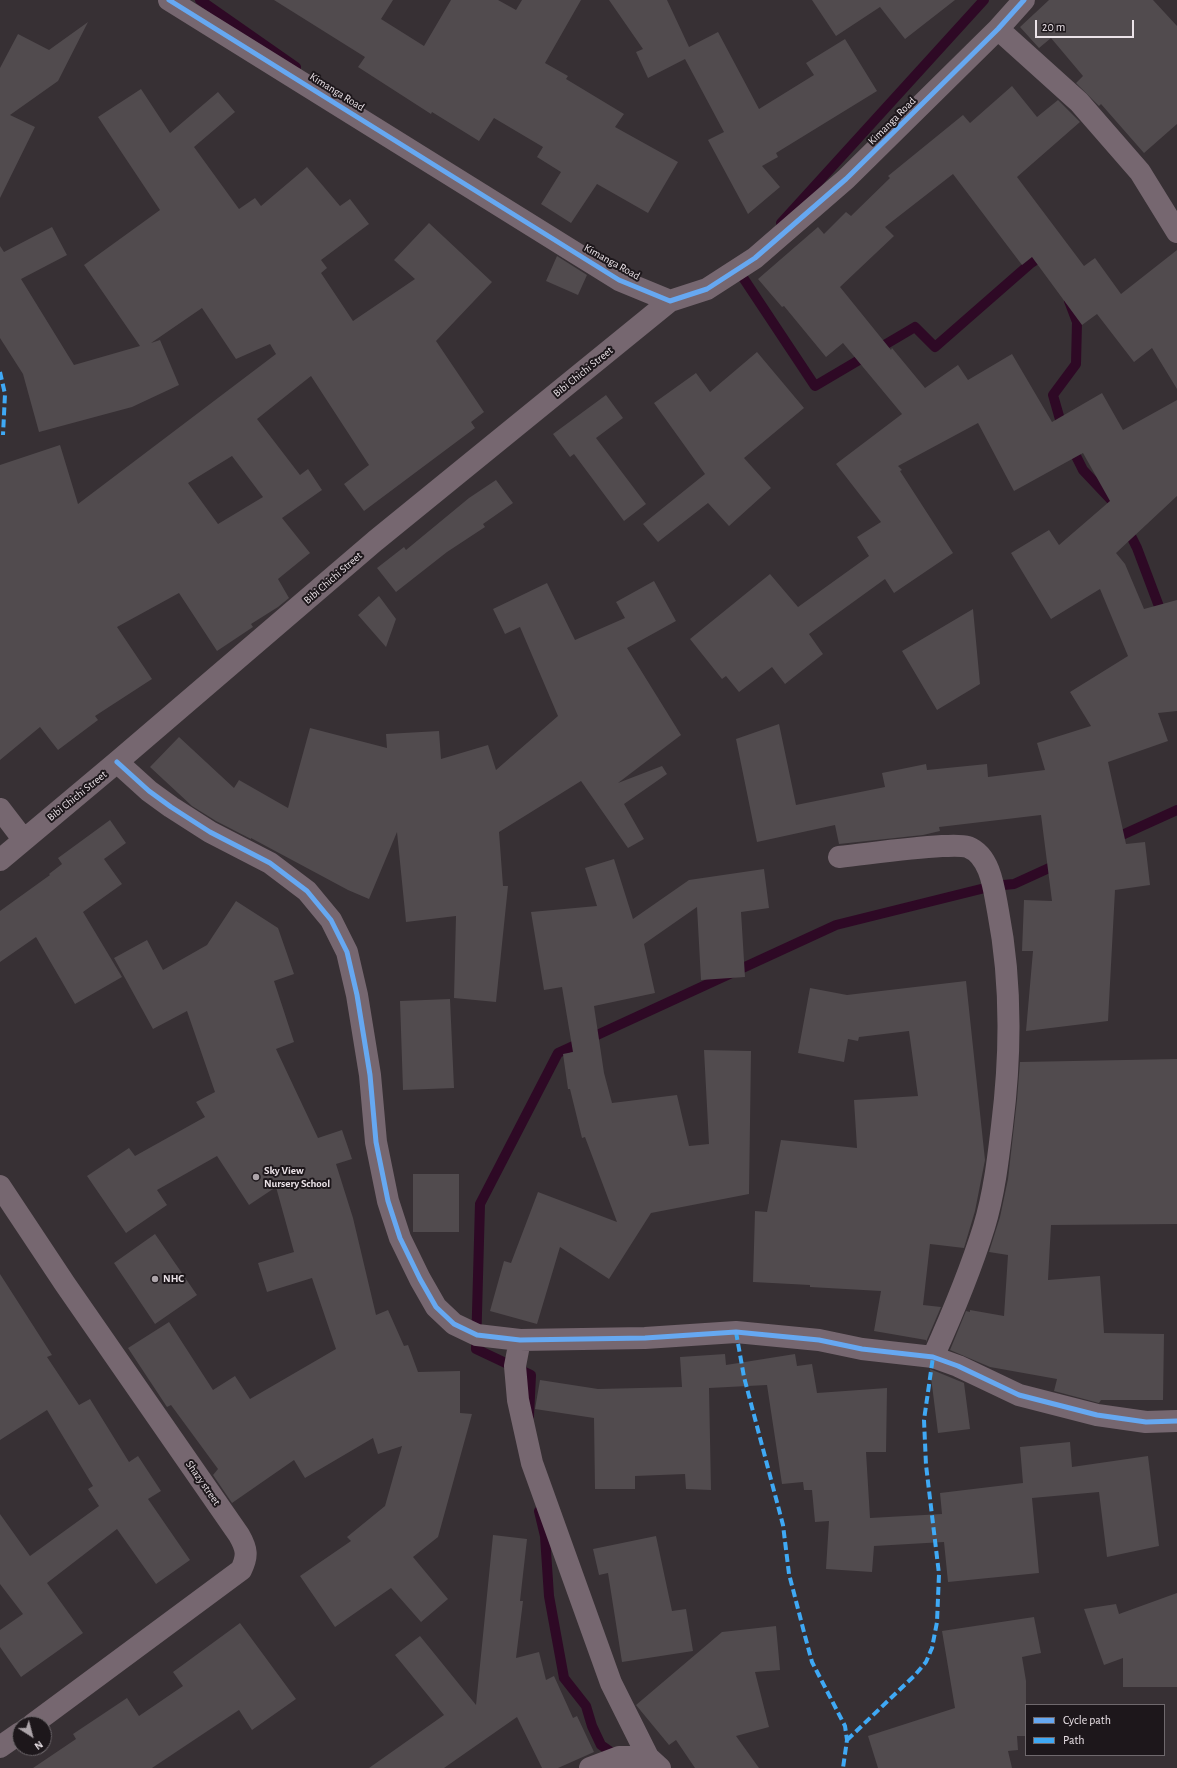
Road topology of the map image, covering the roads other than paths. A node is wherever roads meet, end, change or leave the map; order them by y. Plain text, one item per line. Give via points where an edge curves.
1 (169, 0) edge
2 (1024, 0) edge
3 (998, 29) junction
4 (1177, 232) edge
5 (670, 301) junction
6 (117, 762) junction
7 (0, 809) edge
8 (23, 840) junction
9 (839, 856) dead end
10 (0, 860) edge
11 (0, 1186) edge
12 (520, 1340) junction
13 (933, 1358) junction
14 (1177, 1421) edge
15 (44, 1716) edge
16 (12, 1739) edge
17 (0, 1747) edge
18 (654, 1763) edge
19 (590, 1768) edge

1 - 5 street, Kimanga Road via 619,280
2 - 3 street, Kimanga Road
3 - 4 street via 1079,102 1140,172
3 - 5 street, Kimanga Road via 846,179 755,258 707,289
5 - 6 street, Bibi Chichi Street via 375,541
6 - 8 street, Bibi Chichi Street
6 - 12 street via 171,807 210,832 270,863 307,891 331,920 347,952 357,995 370,1075 376,1142 388,1201 400,1238 436,1308 454,1324 477,1336
7 - 8 street
8 - 10 street, Bibi Chichi Street
9 - 13 street via 926,847 968,847 982,856 987,869 1004,942 1009,986 1010,1038 997,1172 984,1228
11 - 15 street, Shazy street via 239,1536 247,1554 240,1570
12 - 13 street via 645,1338 736,1332 819,1340
12 - 18 street via 515,1366 518,1400 532,1463 611,1684
13 - 14 street via 958,1366 1019,1395 1049,1403 1097,1415 1146,1422
16 - 17 street
18 - 19 street via 619,1757

